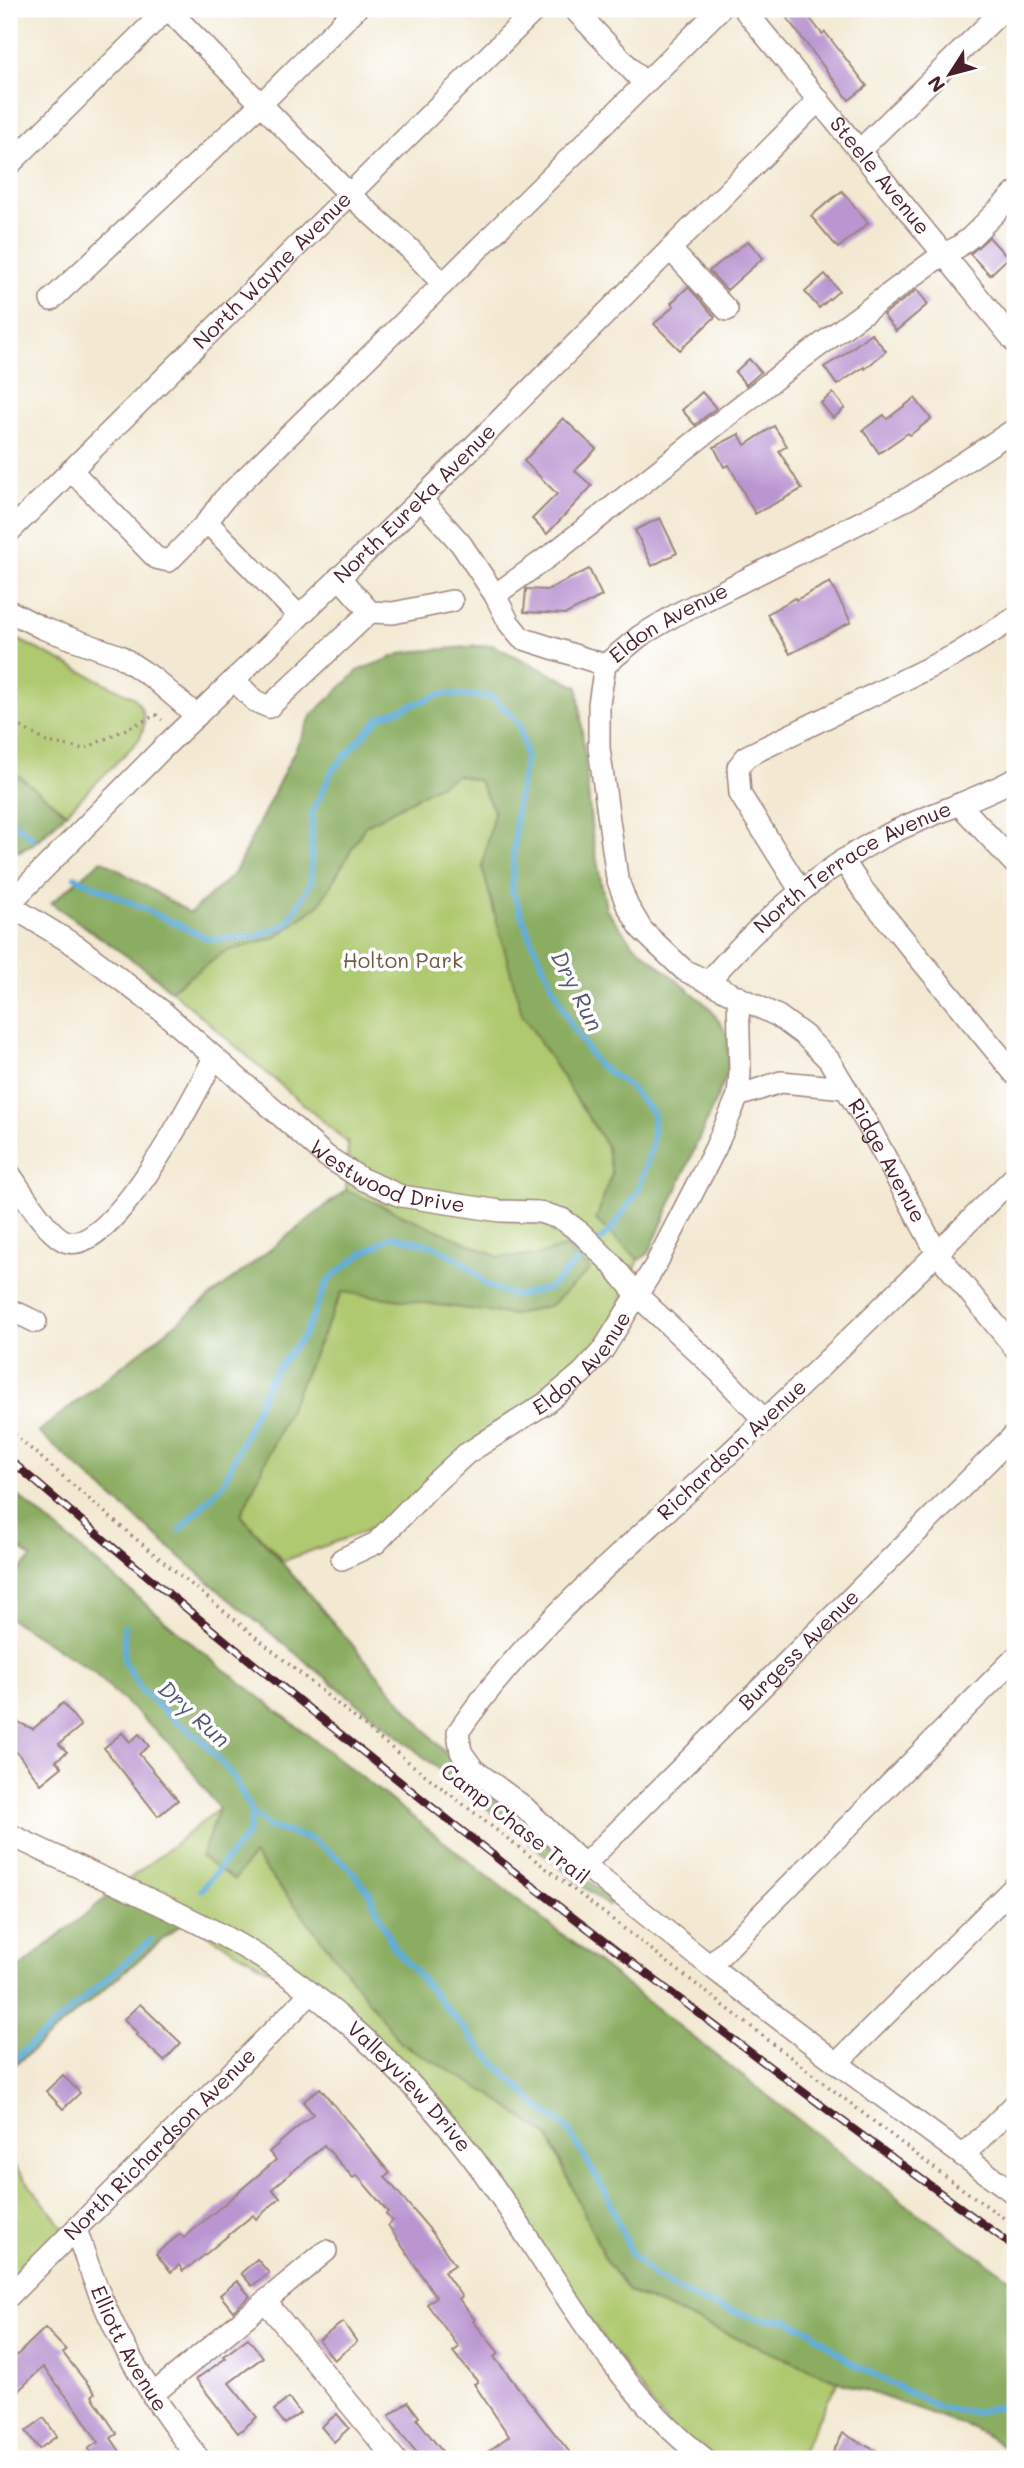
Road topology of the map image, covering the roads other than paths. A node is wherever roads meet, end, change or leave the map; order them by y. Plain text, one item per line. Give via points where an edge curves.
1 (167, 9) edge
2 (356, 9) edge
3 (536, 9) edge
4 (574, 9) edge
5 (720, 9) edge
6 (1003, 9) edge
7 (754, 12) edge
8 (645, 83) junction
9 (819, 100) junction
10 (261, 104) junction
11 (859, 151) junction
12 (9, 165) edge
13 (1015, 193) edge
14 (350, 195) junction
15 (670, 249) junction
16 (943, 254) junction
17 (443, 284) junction
18 (51, 300) dead end
19 (727, 310) dead end
20 (1015, 342) edge
21 (1015, 429) edge
22 (71, 470) junction
23 (421, 499) junction
24 (207, 522) junction
25 (9, 532) edge
26 (338, 577) junction
27 (495, 595) junction
28 (452, 601) dead end
29 (9, 611) edge
30 (370, 612) junction
31 (299, 616) junction
32 (1015, 618) edge
33 (605, 665) junction
34 (234, 680) junction
35 (197, 716) junction
36 (1015, 779) edge
37 (959, 804) junction
38 (842, 860) junction
39 (1015, 864) edge
40 (800, 890) junction
41 (9, 904) edge
42 (708, 982) junction
43 (738, 997) junction
44 (214, 1057) junction
45 (1015, 1074) edge
46 (846, 1088) junction
47 (737, 1096) junction
48 (9, 1173) edge
49 (1015, 1176) edge
50 (937, 1253) junction
51 (638, 1296) junction
52 (9, 1309) edge
53 (36, 1322) dead end
54 (1015, 1348) edge
55 (765, 1421) junction
56 (1015, 1434) edge
57 (342, 1559) dead end
58 (1015, 1658) edge
59 (9, 1834) edge
60 (584, 1865) junction
61 (1015, 1886) edge
62 (710, 1966) junction
63 (310, 1994) junction
64 (837, 2063) junction
65 (1015, 2104) edge
66 (963, 2155) junction
67 (1015, 2194) edge
68 (76, 2229) junction
69 (326, 2251) dead end
70 (9, 2296) edge
71 (265, 2301) junction
72 (152, 2395) junction
73 (199, 2459) edge
74 (395, 2459) edge
75 (705, 2459) edge

1 - 10 street
1 - 12 street
2 - 10 street
3 - 14 street, North Wayne Avenue
4 - 8 street
5 - 8 street
6 - 11 street
7 - 9 street, Steele Avenue
8 - 17 street
9 - 11 street, Steele Avenue
9 - 15 street, North Eureka Avenue
10 - 14 street
10 - 18 street
11 - 16 street, Steele Avenue
13 - 16 street via 971,237
14 - 17 street
14 - 22 street, North Wayne Avenue
15 - 19 street
15 - 23 street, North Eureka Avenue
16 - 20 street, Steele Avenue
16 - 27 street
17 - 24 street via 224,499
21 - 33 street, Eldon Avenue via 909,498 677,614
22 - 24 street via 156,558 169,561
22 - 25 street, North Wayne Avenue
23 - 26 street, North Eureka Avenue
23 - 27 street via 461,544
24 - 31 street
26 - 30 street
26 - 31 street, North Eureka Avenue
27 - 33 street via 522,638
28 - 30 street
29 - 35 street via 120,656
30 - 34 street via 269,707 255,701
31 - 34 street, North Eureka Avenue
32 - 40 street via 956,655 747,756 738,767 740,794
33 - 42 street, Eldon Avenue via 599,748 617,878 642,930 684,970
34 - 35 street, North Eureka Avenue
35 - 41 street, North Eureka Avenue
36 - 37 street, North Terrace Avenue
37 - 38 street, North Terrace Avenue
37 - 39 street
38 - 40 street, North Terrace Avenue
38 - 45 street
40 - 42 street, North Terrace Avenue
41 - 44 street, Westwood Drive via 78,947
42 - 43 street, Eldon Avenue
43 - 46 street, Ridge Avenue via 778,1016 805,1036 829,1060
43 - 47 street, Eldon Avenue
44 - 48 street via 193,1101 138,1188 102,1230 85,1240 68,1242 53,1233
44 - 51 street, Westwood Drive via 326,1156 362,1179 401,1196 539,1212 562,1219 610,1262
46 - 47 street via 781,1082
46 - 50 street, Ridge Avenue
47 - 51 street, Eldon Avenue via 709,1161
49 - 50 street, Richardson Avenue
50 - 54 street, Ridge Avenue
50 - 55 street, Richardson Avenue
51 - 55 street, Westwood Drive
51 - 57 street, Eldon Avenue via 582,1373 546,1403 466,1454 376,1543
52 - 53 street
55 - 60 street, Richardson Avenue via 513,1661 458,1732 461,1752 474,1770 524,1807
56 - 60 street, Burgess Avenue
58 - 62 street
59 - 63 street, Valleyview Drive via 189,1917 257,1955
60 - 62 street
61 - 64 street
62 - 64 street
63 - 68 street, North Richardson Avenue
63 - 75 street, Valleyview Drive via 396,2069 452,2132 503,2198 595,2339 645,2402
64 - 66 street
65 - 66 street
66 - 67 street
68 - 70 street, North Richardson Avenue
68 - 72 street, Elliott Avenue via 103,2306
69 - 71 street
71 - 72 street
71 - 74 street
72 - 73 street, Elliott Avenue

